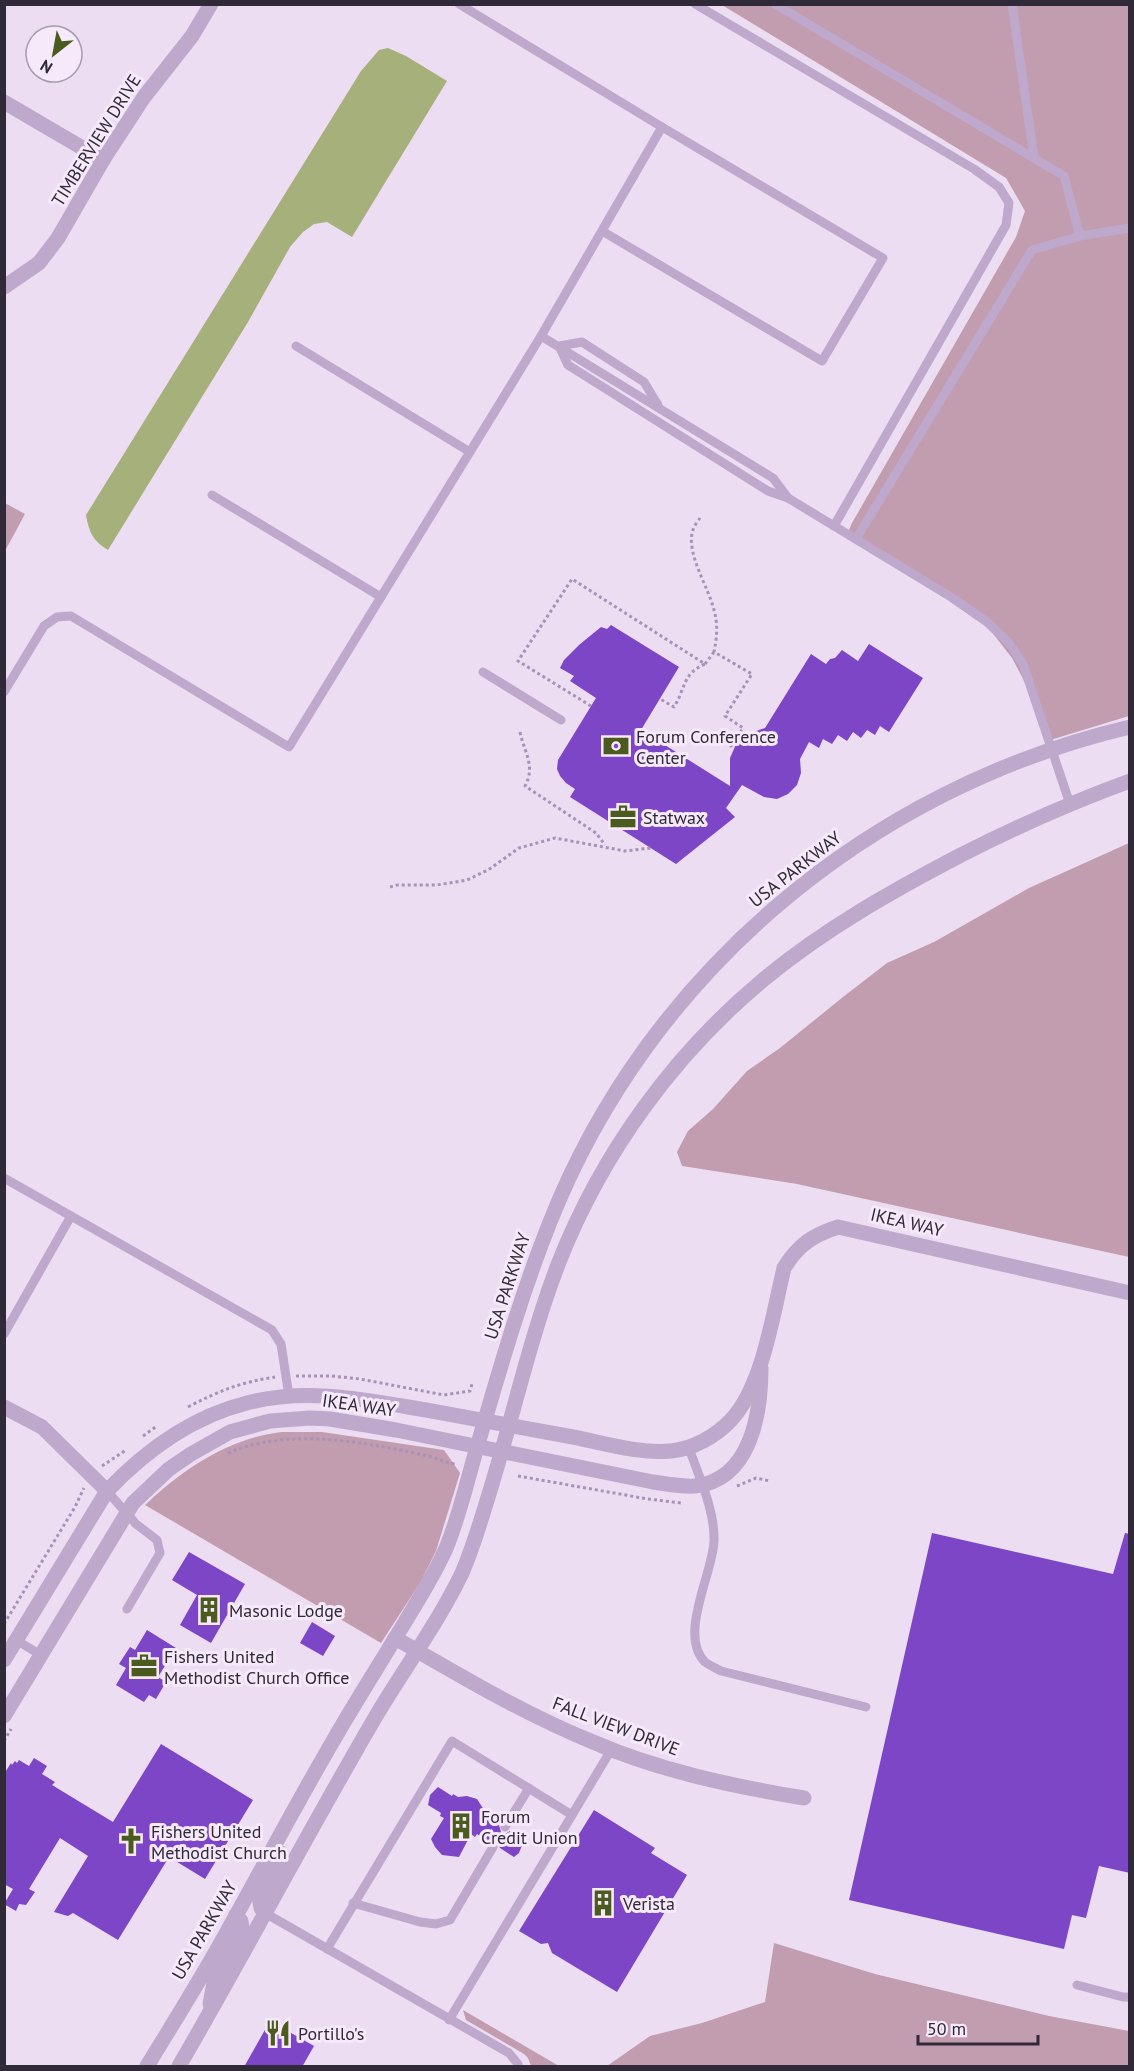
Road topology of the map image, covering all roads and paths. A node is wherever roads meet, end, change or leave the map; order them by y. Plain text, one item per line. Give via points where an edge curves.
1 (211, 4) edge
2 (459, 4) edge
3 (695, 4) edge
4 (775, 4) edge
5 (1012, 4) edge
6 (4, 102) edge
7 (662, 127) junction
8 (1034, 158) junction
9 (103, 160) junction
10 (1130, 228) edge
11 (602, 231) junction
12 (1080, 236) junction
13 (4, 287) edge
14 (541, 336) junction
15 (296, 346) dead end
16 (559, 346) junction
17 (639, 395) junction
18 (633, 406) junction
19 (660, 408) junction
20 (470, 452) junction
21 (212, 495) dead end
22 (788, 498) junction
23 (700, 518) dead end
24 (834, 526) junction
25 (856, 539) junction
26 (381, 597) junction
27 (714, 652) junction
28 (705, 664) junction
29 (483, 672) dead end
30 (4, 692) edge
31 (660, 699) dead end
32 (591, 706) dead end
33 (561, 720) dead end
34 (1130, 727) edge
35 (520, 732) dead end
36 (1051, 749) junction
37 (732, 750) dead end
38 (1130, 781) edge
39 (1070, 804) junction
40 (607, 847) junction
41 (651, 848) dead end
42 (390, 887) dead end
43 (4, 1178) edge
44 (71, 1216) junction
45 (1130, 1293) edge
46 (4, 1334) edge
47 (761, 1362) junction
48 (289, 1396) junction
49 (4, 1407) edge
50 (485, 1420) junction
51 (510, 1425) junction
52 (477, 1446) junction
53 (689, 1448) junction
54 (503, 1452) junction
55 (226, 1454) dead end
56 (455, 1464) dead end
57 (518, 1476) dead end
58 (770, 1481) dead end
59 (701, 1484) junction
60 (85, 1486) dead end
61 (728, 1490) dead end
62 (107, 1491) junction
63 (684, 1502) dead end
64 (126, 1513) junction
65 (127, 1609) dead end
66 (4, 1624) edge
67 (10, 1636) edge
68 (395, 1638) junction
69 (417, 1650) junction
70 (41, 1655) junction
71 (4, 1660) edge
72 (866, 1707) dead end
73 (10, 1718) edge
74 (4, 1741) edge
75 (611, 1750) junction
76 (529, 1788) junction
77 (303, 1794) junction
78 (804, 1798) dead end
79 (572, 1815) junction
80 (505, 1827) dead end
81 (493, 1847) dead end
82 (353, 1903) junction
83 (265, 1913) junction
84 (236, 1915) junction
85 (327, 1948) junction
86 (1077, 1986) dead end
87 (1130, 1997) edge
88 (208, 2015) junction
89 (448, 2020) junction
90 (147, 2067) edge
91 (178, 2067) edge
92 (518, 2067) edge

1 - 9 street, TIMBERVIEW DRIVE
2 - 7 lane
3 - 24 lane via 974,169 999,187 1009,203 1006,225
4 - 8 lane
5 - 8 lane
6 - 9 street
7 - 11 lane
7 - 11 lane via 883,258 822,361
8 - 12 lane via 1064,176
9 - 13 street, TIMBERVIEW DRIVE via 39,263
10 - 12 lane
11 - 14 lane
12 - 25 lane via 1032,250
14 - 16 lane
14 - 20 lane
15 - 20 lane
16 - 17 lane
16 - 18 lane via 568,365
16 - 19 lane via 582,342 644,382
17 - 18 lane
17 - 19 lane
18 - 22 lane via 768,491
19 - 22 lane via 773,478
20 - 26 lane
21 - 26 lane
22 - 24 lane
23 - 27 path via 692,531 693,543 696,564 714,608
24 - 25 lane
25 - 36 lane via 951,597 1009,643 1023,664
26 - 30 lane via 289,747 71,616 57,617 44,626
27 - 28 path
27 - 37 path via 752,674 724,716 743,728
28 - 31 path via 686,679 674,707
28 - 32 path via 572,579 518,661
29 - 33 lane
34 - 36 street, USA PARKWAY
35 - 40 path via 530,763 525,786 596,833
36 - 39 lane
36 - 50 street, USA PARKWAY via 916,808 834,860 749,930 684,1000 614,1094 570,1175 529,1276
38 - 39 street
39 - 51 street via 1007,831 927,873 817,940 764,979 688,1053 626,1132 576,1224 531,1344
40 - 41 path via 625,851
40 - 42 path via 547,839 519,848 467,880
43 - 44 lane
44 - 46 lane
44 - 48 lane via 272,1330 281,1344
45 - 47 street, IKEA WAY via 838,1227 804,1242 784,1268
47 - 53 street, IKEA WAY via 742,1405 730,1421
47 - 59 street, IKEA WAY via 761,1394 753,1434 731,1469 715,1481
48 - 50 street, IKEA WAY via 342,1396
48 - 62 street, IKEA WAY via 247,1402 189,1425 149,1451
49 - 62 street via 42,1427
50 - 51 street, IKEA WAY
50 - 52 street, USA PARKWAY
51 - 53 street, IKEA WAY via 639,1449
51 - 54 street
52 - 54 street, IKEA WAY
52 - 64 street, IKEA WAY via 330,1419 262,1423 230,1432 191,1454 160,1476
52 - 68 street, USA PARKWAY via 447,1545
53 - 59 lane
54 - 59 street, IKEA WAY via 653,1482
54 - 69 street via 464,1570
55 - 56 path via 264,1441 304,1438
57 - 63 path
58 - 61 path via 756,1478
59 - 72 lane via 714,1544 695,1619 698,1650 705,1662 721,1671
60 - 66 path
62 - 64 lane
62 - 67 street, IKEA WAY
64 - 65 lane via 159,1545 159,1553
64 - 70 street, IKEA WAY
67 - 70 lane
67 - 71 street, IKEA WAY
68 - 69 street, FALL VIEW DRIVE
68 - 77 street, USA PARKWAY
69 - 75 street, FALL VIEW DRIVE via 511,1703
69 - 83 street
70 - 73 street, IKEA WAY
73 - 74 path
75 - 78 street, FALL VIEW DRIVE via 699,1777
75 - 79 lane
76 - 79 lane
76 - 80 lane
76 - 82 lane via 452,1741
77 - 83 street via 264,1888 260,1902
77 - 84 street, USA PARKWAY
79 - 89 lane
81 - 82 lane via 450,1920 436,1924 420,1922
82 - 85 lane
83 - 85 lane
83 - 88 street
84 - 88 street via 242,1928 215,1978
84 - 90 street, USA PARKWAY
85 - 89 lane
86 - 87 lane
88 - 91 street
89 - 92 lane via 509,2053

